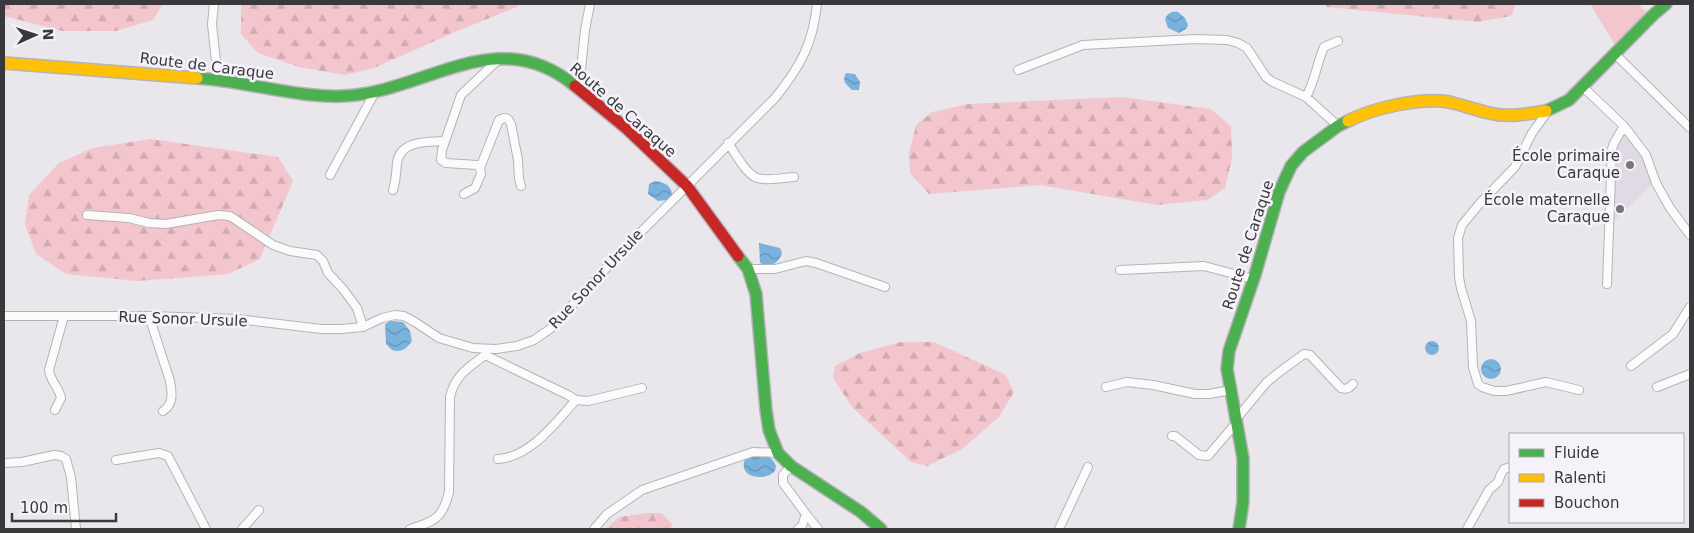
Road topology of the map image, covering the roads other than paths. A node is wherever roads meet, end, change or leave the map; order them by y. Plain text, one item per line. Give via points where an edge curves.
1 (214, 4) edge
2 (590, 4) edge
3 (817, 4) edge
4 (1666, 4) edge
5 (1338, 41) dead end
6 (1615, 54) junction
7 (501, 58) junction
8 (4, 63) edge
9 (1018, 70) dead end
10 (218, 80) junction
11 (1583, 87) junction
12 (579, 89) junction
13 (375, 92) junction
14 (1306, 97) junction
15 (1548, 111) junction
16 (1338, 126) junction
17 (1624, 126) junction
18 (1690, 128) edge
19 (445, 140) junction
20 (728, 143) junction
21 (480, 168) junction
22 (330, 175) dead end
23 (794, 177) dead end
24 (522, 186) dead end
25 (687, 186) junction
26 (393, 190) dead end
27 (464, 194) dead end
28 (87, 215) dead end
29 (1690, 235) edge
30 (748, 269) junction
31 (1120, 270) dead end
32 (1253, 280) junction
33 (1607, 284) dead end
34 (885, 287) dead end
35 (1690, 308) edge
36 (4, 316) edge
37 (64, 316) junction
38 (149, 316) junction
39 (363, 326) junction
40 (485, 352) junction
41 (1630, 366) dead end
42 (1690, 374) edge
43 (1353, 384) dead end
44 (1106, 387) dead end
45 (1657, 387) dead end
46 (642, 388) dead end
47 (1231, 390) junction
48 (1579, 390) dead end
49 (576, 400) junction
50 (55, 410) dead end
51 (163, 411) dead end
52 (1237, 420) junction
53 (1172, 436) dead end
54 (778, 453) junction
55 (116, 460) dead end
56 (498, 460) dead end
57 (4, 463) edge
58 (791, 466) junction
59 (1088, 467) dead end
60 (1509, 467) edge
61 (259, 510) dead end
62 (806, 514) junction
63 (76, 529) edge
64 (206, 529) edge
65 (242, 529) edge
66 (410, 529) edge
67 (594, 529) edge
68 (798, 529) edge
69 (818, 529) edge
70 (881, 529) edge
71 (1059, 529) edge
72 (1239, 529) edge
73 (1467, 529) edge

1 - 10 street via 212,24
2 - 12 street
3 - 20 street, Rue Sonor Ursule via 809,44 797,69 769,104
4 - 6 street, Route de Caraque
5 - 14 street via 1324,47
6 - 11 street, Route de Caraque
6 - 18 street
7 - 12 street, Route de Caraque via 533,62 549,68
7 - 13 street, Route de Caraque via 456,66
7 - 19 street via 461,95
8 - 10 street, Route de Caraque
9 - 14 street via 1082,45 1227,40 1247,48 1270,81
10 - 13 street, Route de Caraque via 312,96
11 - 15 street, Route de Caraque via 1569,100
11 - 17 street
12 - 25 street, Route de Caraque
13 - 22 street
14 - 16 street
15 - 16 street, Route de Caraque via 1515,116 1492,114 1447,102 1421,102 1369,112
15 - 48 street via 1532,133 1515,167 1480,202 1462,226 1458,238 1459,278 1471,321 1473,367 1478,384 1494,391 1546,382
16 - 32 street, Route de Caraque via 1303,152 1291,166 1279,192
17 - 29 street via 1646,155 1656,183
17 - 33 street via 1612,149
19 - 21 street via 441,160
19 - 26 street via 419,142 403,150 397,161
20 - 23 street via 755,177
20 - 25 street, Rue Sonor Ursule
21 - 24 street via 498,120 508,119
21 - 27 street via 475,188
25 - 30 street, Route de Caraque
25 - 40 street, Rue Sonor Ursule via 550,329 534,340
28 - 39 street via 166,224 230,216 273,245 317,256 357,308
30 - 34 street via 775,269 806,261
30 - 54 street, Route de Caraque via 757,301 769,430
31 - 32 street via 1204,266
32 - 47 street, Route de Caraque via 1229,351 1227,369
35 - 41 street via 1672,334
36 - 37 street, Rue Sonor Ursule
37 - 38 street, Rue Sonor Ursule
37 - 50 street via 48,370 62,398
38 - 39 street, Rue Sonor Ursule via 237,319 322,329
38 - 51 street via 172,391 169,408
39 - 40 street, Rue Sonor Ursule via 382,318 404,316 439,338
40 - 49 street
40 - 66 street via 453,385 446,504 433,522
42 - 45 street
43 - 52 street via 1345,390 1341,388 1310,355 1304,354 1266,383
44 - 47 street via 1127,382 1195,394
46 - 49 street via 588,401
47 - 52 street, Route de Caraque
49 - 56 street via 537,441 512,457
52 - 53 street via 1208,456 1199,456
52 - 72 street, Route de Caraque via 1244,473 1243,513
54 - 58 street, Route de Caraque
54 - 67 street via 753,452 642,490 607,514
55 - 64 street via 159,454 168,456
57 - 63 street via 54,455 66,459
58 - 62 street via 783,475 783,483
58 - 70 street, Route de Caraque
59 - 71 street
60 - 73 street via 1504,469 1498,482 1489,490
61 - 65 street
62 - 68 street
62 - 69 street

